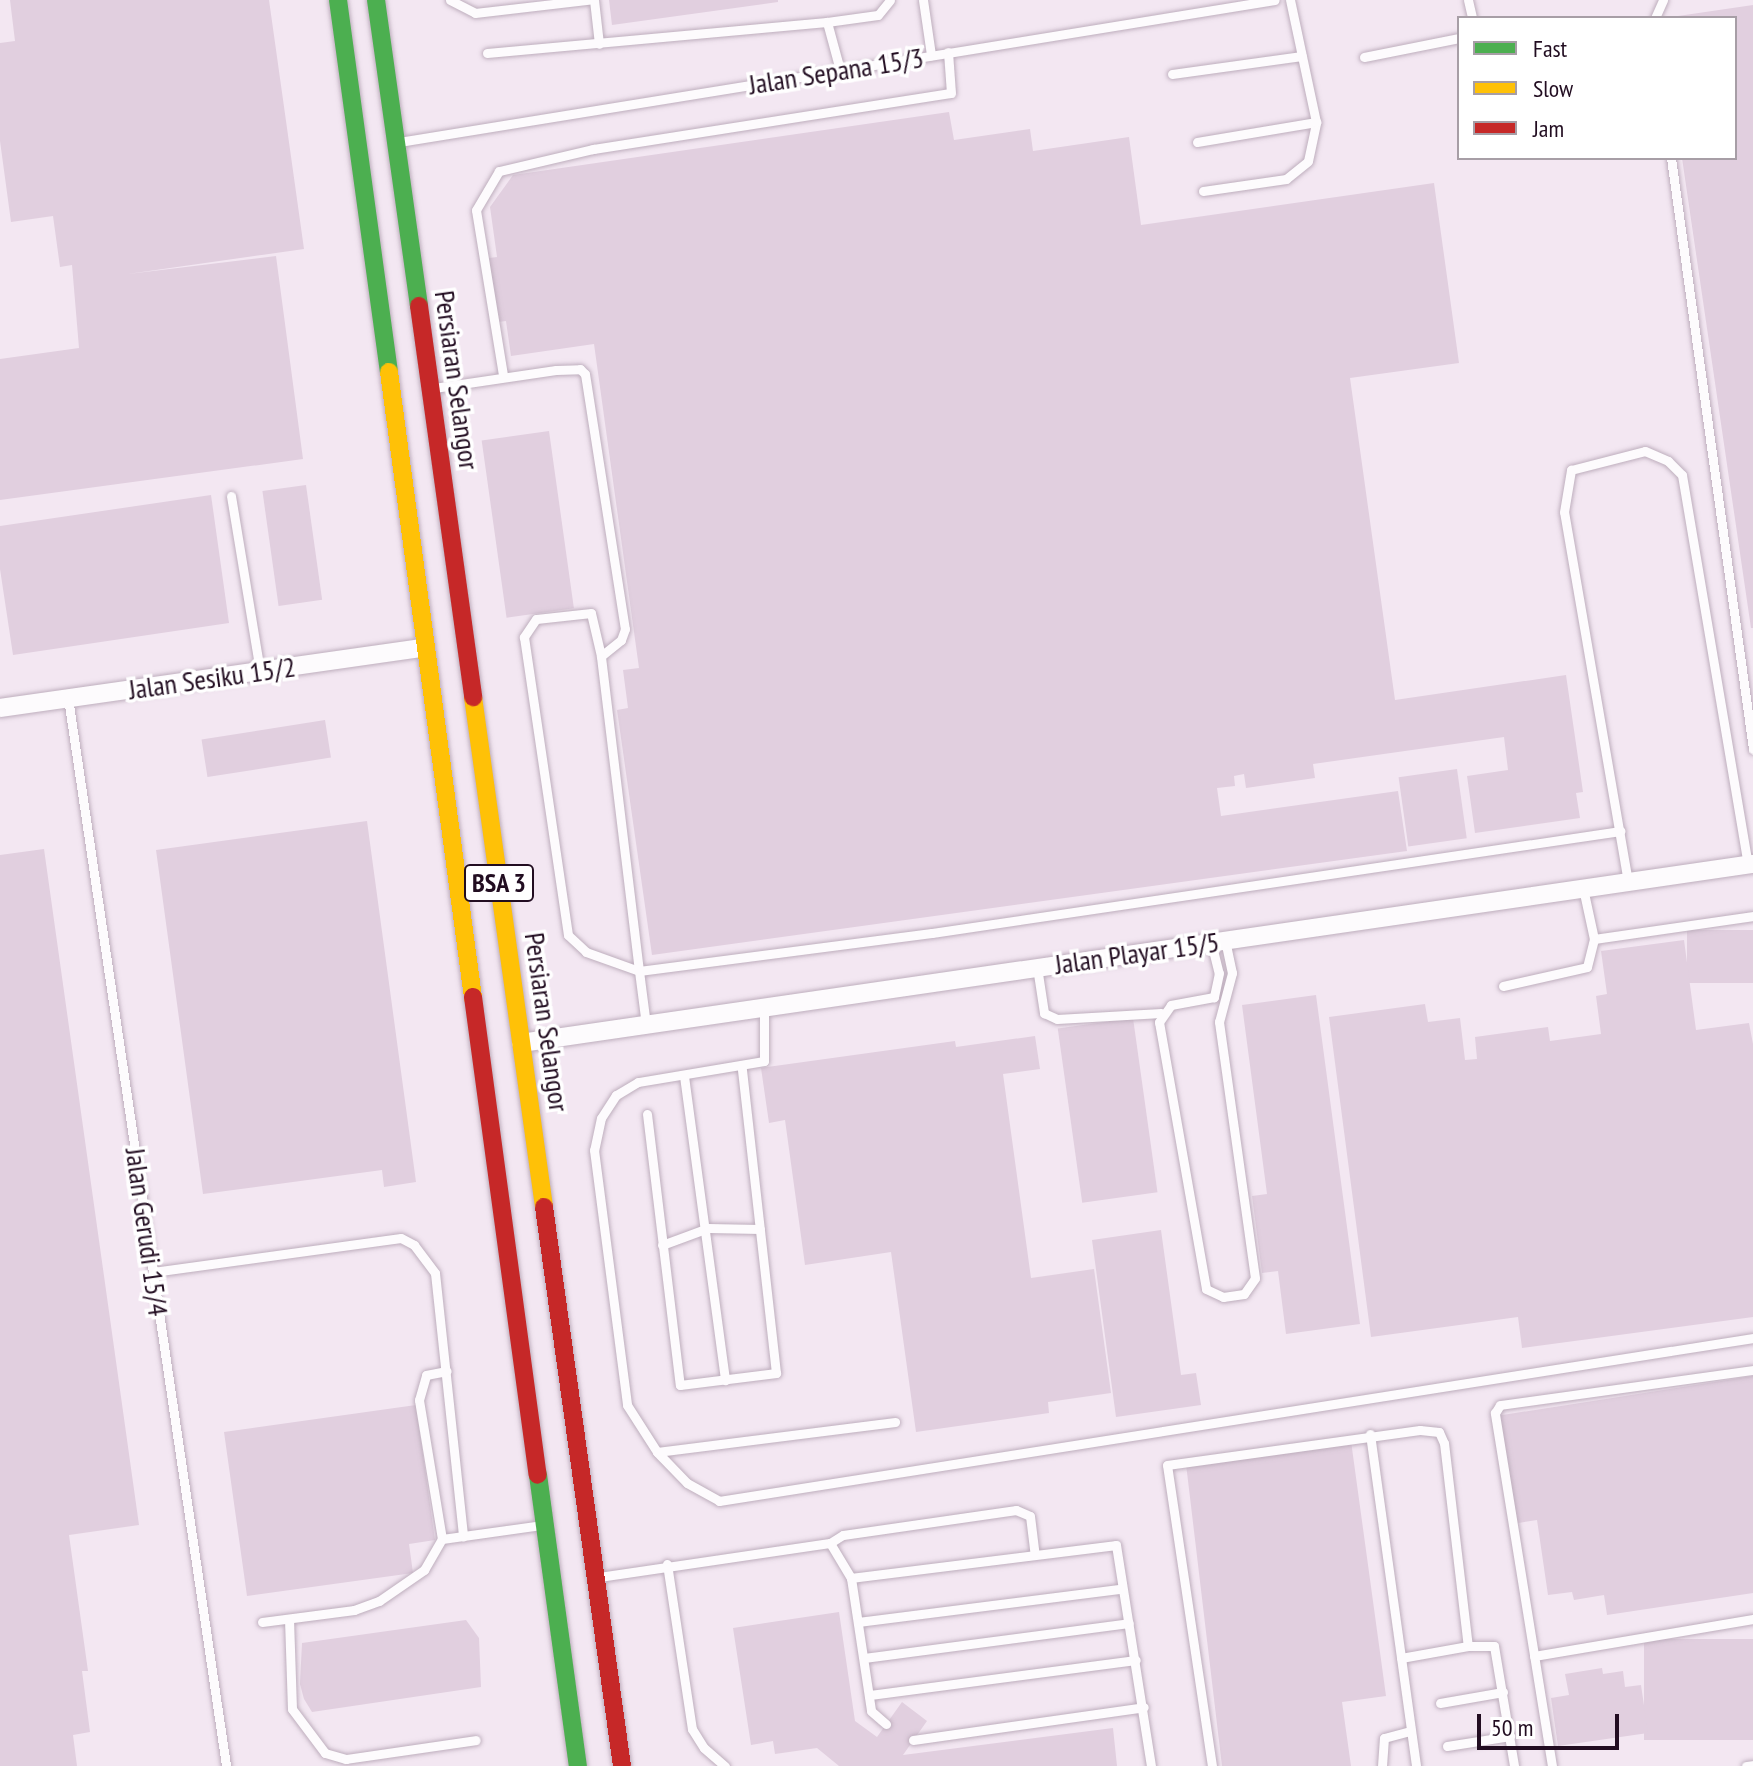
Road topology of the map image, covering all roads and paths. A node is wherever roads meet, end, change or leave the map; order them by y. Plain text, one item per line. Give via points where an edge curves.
1 (338, 0) edge
2 (376, 0) edge
3 (450, 0) edge
4 (591, 0) edge
5 (890, 0) edge
6 (923, 0) edge
7 (1275, 0) edge
8 (1290, 0) edge
9 (1216, 5) edge
10 (827, 22) junction
11 (1457, 38) edge
12 (599, 44) junction
13 (948, 52) junction
14 (487, 53) dead end
15 (931, 55) junction
16 (1302, 56) junction
17 (1364, 57) dead end
18 (840, 70) junction
19 (1172, 74) dead end
20 (1316, 122) junction
21 (396, 142) junction
22 (1197, 142) dead end
23 (1671, 160) edge
24 (1203, 191) dead end
25 (503, 375) junction
26 (430, 389) junction
27 (231, 496) dead end
28 (424, 648) junction
29 (601, 656) junction
30 (260, 671) junction
31 (68, 698) junction
32 (0, 708) edge
33 (1753, 749) edge
34 (1620, 831) junction
35 (1750, 864) edge
36 (1628, 882) junction
37 (1583, 888) junction
38 (1753, 916) edge
39 (1594, 939) junction
40 (1218, 941) junction
41 (1037, 967) junction
42 (639, 971) junction
43 (1503, 986) dead end
44 (764, 1007) junction
45 (1161, 1013) junction
46 (646, 1025) junction
47 (521, 1043) junction
48 (742, 1068) junction
49 (684, 1076) junction
50 (647, 1114) dead end
51 (708, 1228) junction
52 (760, 1229) junction
53 (662, 1245) junction
54 (153, 1272) junction
55 (1753, 1338) edge
56 (1753, 1370) edge
57 (447, 1371) junction
58 (725, 1380) junction
59 (895, 1422) dead end
60 (1370, 1434) junction
61 (657, 1452) junction
62 (545, 1525) junction
63 (463, 1537) junction
64 (442, 1539) junction
65 (830, 1543) junction
66 (1035, 1554) junction
67 (667, 1564) junction
68 (596, 1578) junction
69 (851, 1578) junction
70 (1121, 1589) junction
71 (289, 1619) junction
72 (1753, 1619) edge
73 (262, 1622) dead end
74 (858, 1622) junction
75 (1129, 1623) junction
76 (1468, 1646) junction
77 (1534, 1656) junction
78 (864, 1658) junction
79 (1401, 1658) junction
80 (1136, 1660) junction
81 (1503, 1692) junction
82 (870, 1695) junction
83 (1440, 1703) dead end
84 (1144, 1707) junction
85 (886, 1724) dead end
86 (1411, 1731) junction
87 (1510, 1736) junction
88 (476, 1740) dead end
89 (913, 1740) dead end
90 (1447, 1746) dead end
91 (1753, 1765) edge
92 (226, 1766) edge
93 (578, 1766) edge
94 (622, 1766) edge
95 (725, 1766) edge
96 (1151, 1766) edge
97 (1212, 1766) edge
98 (1382, 1766) edge
99 (1416, 1766) edge
100 (1514, 1766) edge
101 (1552, 1766) edge
102 (1746, 1766) edge

1 - 28 main road, BSA 3
2 - 21 main road, Persiaran Selangor / BSA 3
3 - 4 lane via 475,13
4 - 12 lane
5 - 10 lane via 878,15
6 - 15 lane
7 - 9 lane, Jalan Sepana 15/3
8 - 16 lane
9 - 13 lane, Jalan Sepana 15/3
10 - 12 lane
10 - 18 lane
11 - 17 lane
12 - 14 lane
13 - 15 lane, Jalan Sepana 15/3
13 - 25 lane via 951,93 593,149 499,171 476,210
15 - 18 lane, Jalan Sepana 15/3
16 - 19 lane
16 - 20 lane
18 - 21 lane, Jalan Sepana 15/3
20 - 22 lane
20 - 24 lane via 1308,161 1286,179
21 - 26 main road, Persiaran Selangor / BSA 3
23 - 33 lane
25 - 26 lane
25 - 29 lane via 580,369 585,374 625,629 621,640
26 - 47 main road, Persiaran Selangor / BSA 3
27 - 30 lane
28 - 30 street, Jalan Sesiku 15/2
28 - 62 main road, BSA 3
29 - 42 lane
29 - 42 lane via 591,613 536,619 524,637 568,935 586,952
30 - 31 street, Jalan Sesiku 15/2
31 - 32 street, Jalan Sesiku 15/2
31 - 54 lane, Jalan Gerudi 15/4
34 - 35 lane via 1564,512 1571,470 1645,451 1668,461 1682,475
34 - 36 lane
34 - 42 lane
35 - 36 street, Jalan Playar 15/5
36 - 37 street, Jalan Playar 15/5
37 - 39 lane
37 - 40 street, Jalan Playar 15/5
38 - 39 lane
39 - 43 lane via 1587,967
40 - 41 street, Jalan Playar 15/5
40 - 45 lane via 1214,997 1171,1005
40 - 45 lane via 1232,973 1219,1022 1255,1278 1244,1294 1223,1297 1206,1289
41 - 44 street, Jalan Playar 15/5
41 - 45 lane via 1044,1013 1057,1019
42 - 46 lane
44 - 46 street, Jalan Playar 15/5
44 - 48 lane via 764,1061
46 - 47 street, Jalan Playar 15/5
47 - 68 main road, Persiaran Selangor / BSA 3
48 - 49 lane
48 - 52 lane
49 - 51 lane
49 - 61 lane via 638,1082 616,1095 601,1118 594,1150 627,1405
50 - 53 lane
51 - 52 lane
51 - 53 lane
51 - 58 lane
52 - 58 lane via 776,1373
53 - 58 lane via 680,1385
54 - 57 lane via 401,1238 428,1259 435,1273
54 - 92 lane, Jalan Gerudi 15/4
55 - 61 lane via 719,1501 687,1483
56 - 77 lane via 1500,1405 1495,1420
57 - 63 lane
57 - 64 lane via 426,1375 419,1400
59 - 61 lane
60 - 76 lane via 1439,1432
60 - 79 lane
60 - 97 lane via 1167,1465
62 - 63 lane
62 - 93 main road, BSA 3
63 - 64 lane
64 - 71 lane via 424,1570 379,1601
65 - 66 lane via 843,1535 1016,1510 1030,1516
65 - 67 lane
65 - 69 lane
66 - 69 lane
66 - 70 lane via 1116,1545
67 - 68 lane
67 - 95 lane via 692,1729
68 - 94 main road, Persiaran Selangor / BSA 3
69 - 74 lane
70 - 74 lane
70 - 75 lane
71 - 73 lane
71 - 88 lane via 292,1709 325,1753 346,1759
72 - 77 lane
74 - 78 lane
75 - 78 lane
75 - 80 lane
76 - 79 lane
76 - 81 lane via 1494,1646
77 - 101 lane
78 - 82 lane
79 - 86 lane
80 - 82 lane
80 - 84 lane
81 - 83 lane
81 - 87 lane
82 - 85 lane via 871,1711
84 - 89 lane
84 - 96 lane
86 - 98 lane via 1384,1738
86 - 99 lane
87 - 90 lane
87 - 100 lane
91 - 102 lane

